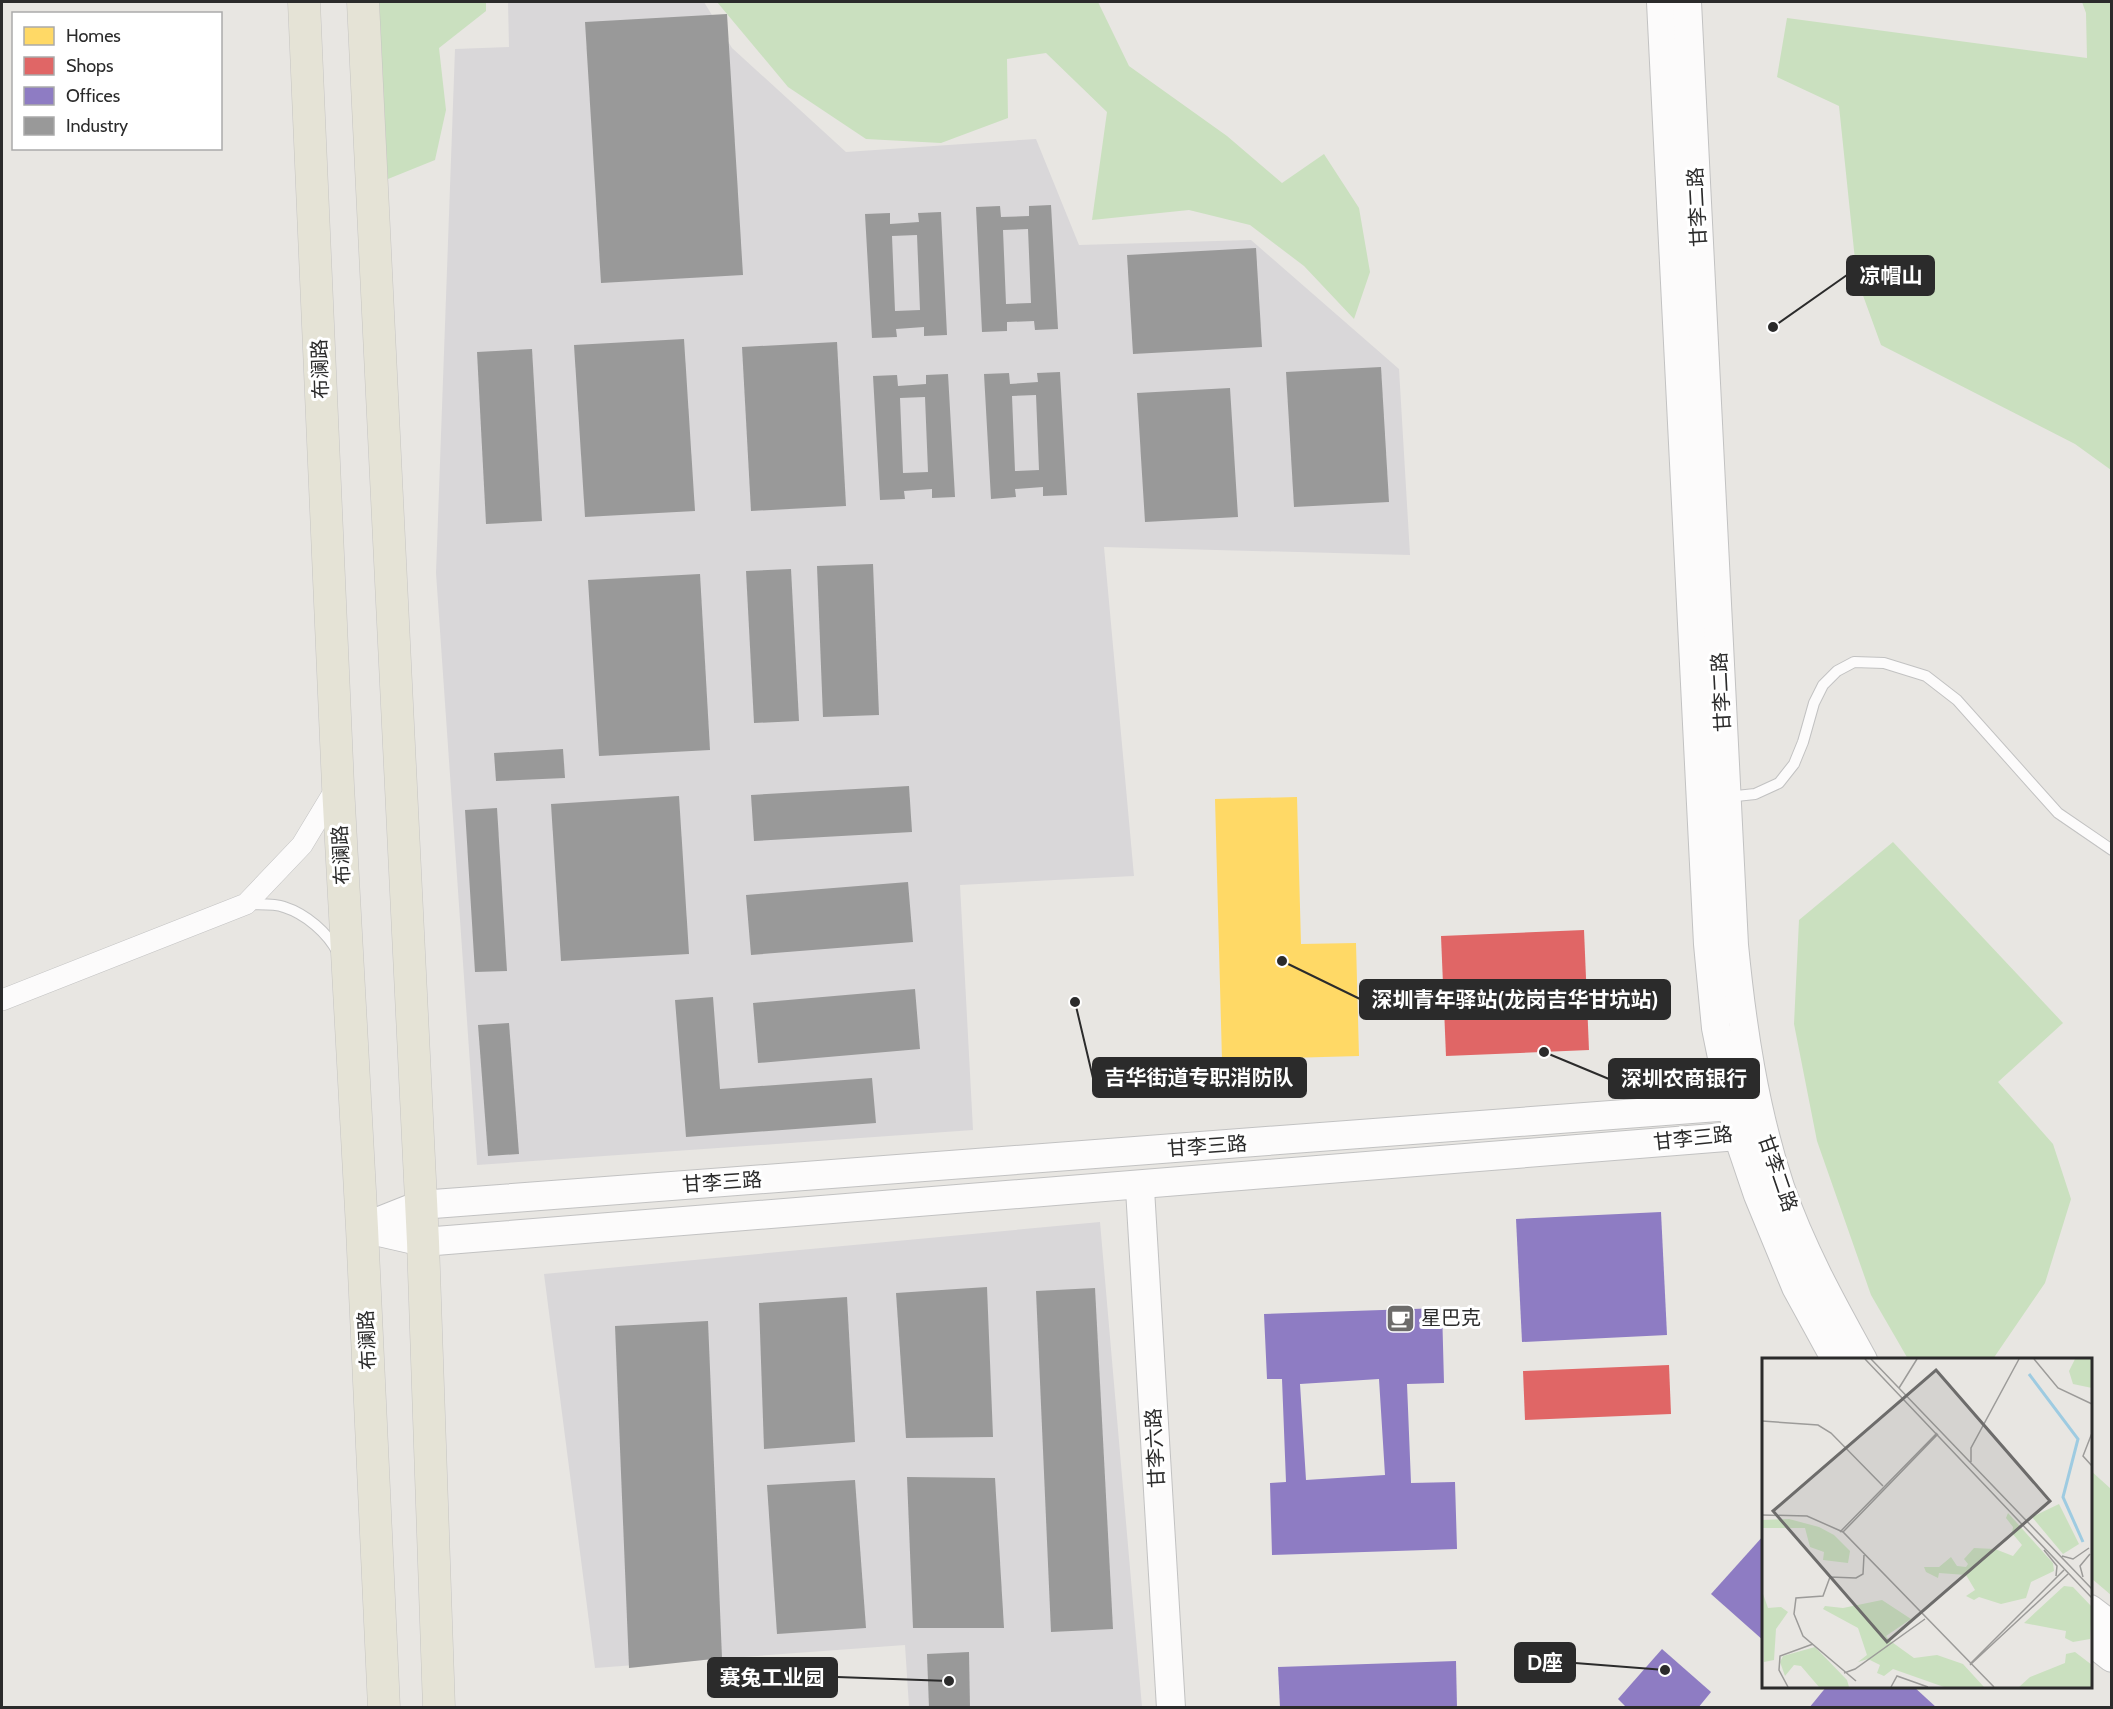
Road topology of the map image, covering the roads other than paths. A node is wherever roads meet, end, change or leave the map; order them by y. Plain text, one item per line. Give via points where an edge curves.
1 (304, 2) edge
2 (363, 2) edge
3 (1661, 2) edge
4 (1687, 2) edge
5 (338, 786) junction
6 (1726, 797) junction
7 (2112, 850) edge
8 (246, 904) junction
9 (348, 973) junction
10 (2, 1000) edge
11 (1731, 1106) junction
12 (1760, 1117) junction
13 (1738, 1136) junction
14 (1140, 1189) dead end
15 (420, 1205) junction
16 (362, 1228) junction
17 (423, 1242) junction
18 (1835, 1358) edge
19 (1862, 1358) edge
20 (2092, 1610) edge
21 (2112, 1626) edge
22 (2092, 1642) edge
23 (2112, 1658) edge
24 (384, 1707) edge
25 (439, 1707) edge
26 (1171, 1707) edge

1 - 5 main road, 布澜路
2 - 15 main road
3 - 11 street, 甘李二路 via 1708,944 1716,1028
4 - 6 street, 甘李二路
5 - 8 street via 302,845
5 - 9 main road, 布澜路
6 - 7 lane via 1755,794 1779,783 1794,764 1818,694 1837,671 1854,662 1884,663 1926,676 1957,700 2058,813
6 - 12 street, 甘李二路 via 1742,1026
8 - 9 lane via 284,907 313,923 334,944
8 - 10 street
9 - 16 main road, 布澜路
11 - 12 street, 甘李三路
11 - 13 street, 甘李二路
11 - 15 street, 甘李三路
12 - 13 street, 甘李三路
12 - 19 street, 甘李二路 via 1780,1188 1816,1276
13 - 17 street, 甘李三路
13 - 18 street, 甘李二路 via 1796,1287
14 - 26 street, 甘李六路
15 - 16 street, 甘李三路
15 - 17 main road
16 - 17 street, 甘李三路
16 - 24 main road, 布澜路
17 - 25 main road
20 - 21 street
22 - 23 street

